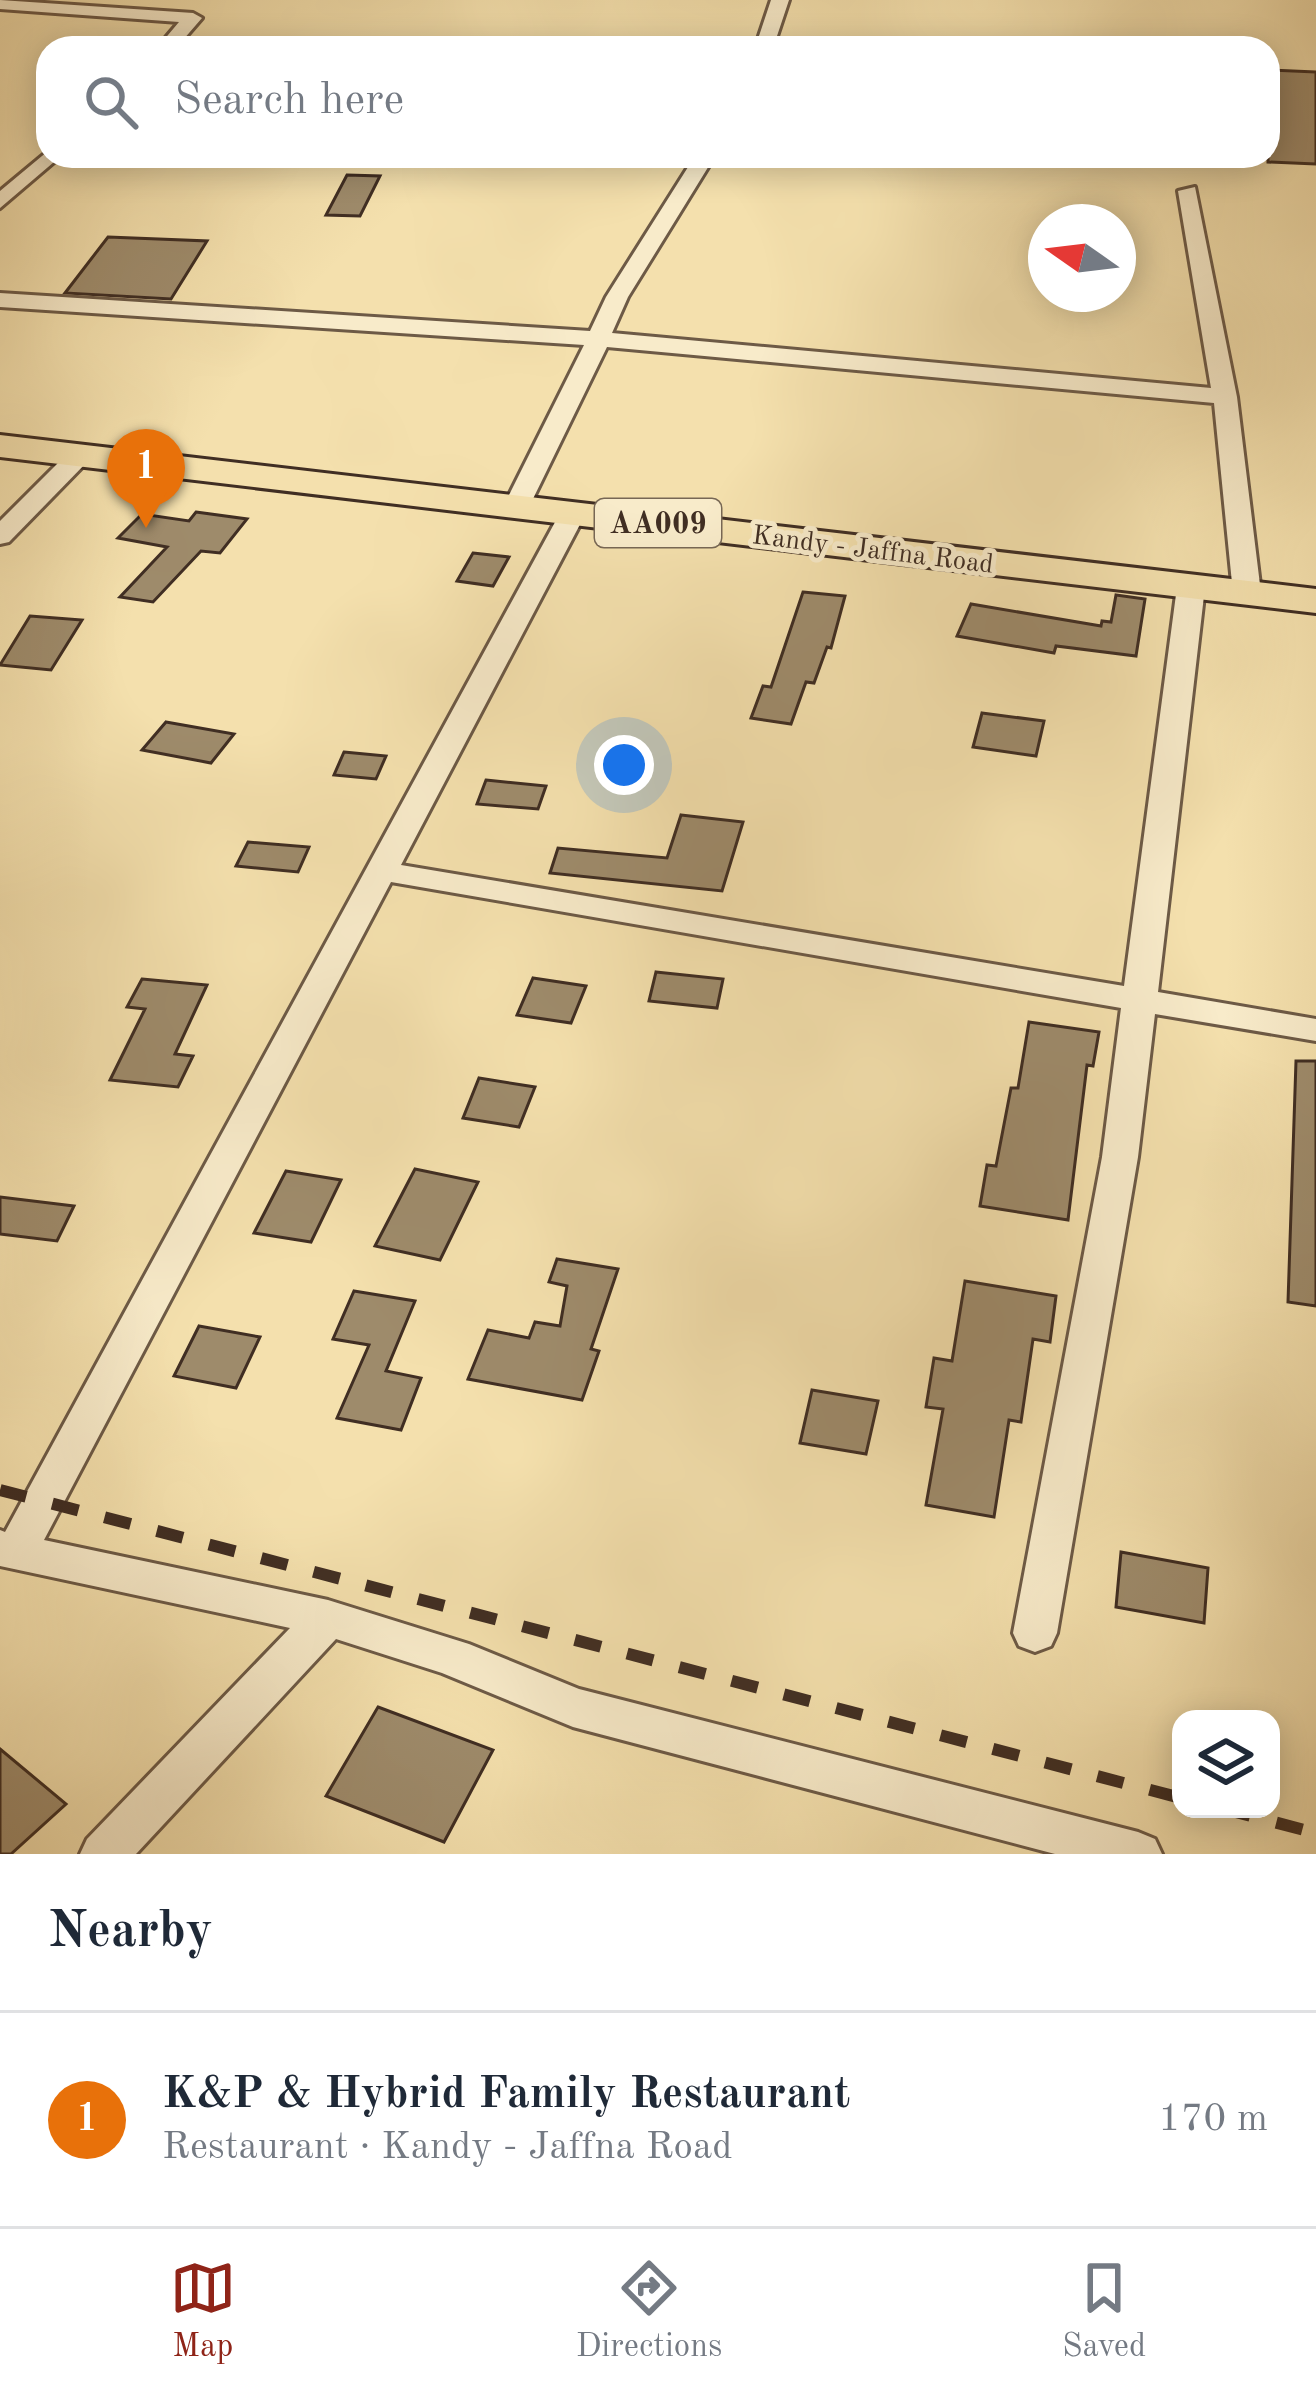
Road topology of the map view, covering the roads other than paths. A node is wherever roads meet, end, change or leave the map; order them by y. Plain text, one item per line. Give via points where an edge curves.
1 (780, 0) edge
2 (0, 4) edge
3 (176, 36) edge
4 (768, 36) edge
5 (38, 168) edge
6 (698, 168) edge
7 (1188, 190) dead end
8 (0, 202) edge
9 (0, 299) edge
10 (598, 340) junction
11 (1225, 397) junction
12 (0, 446) edge
13 (80, 455) junction
14 (516, 507) junction
15 (573, 513) junction
16 (0, 536) edge
17 (1191, 586) junction
18 (1247, 593) junction
19 (1316, 602) edge
20 (381, 871) junction
21 (1139, 997) junction
22 (1316, 1030) edge
23 (8, 1550) edge
24 (328, 1618) junction
25 (1035, 1633) dead end
26 (104, 1854) edge
27 (1138, 1854) edge

1 - 4 street
2 - 3 street via 193,17
5 - 8 street
6 - 10 street
7 - 11 street
9 - 10 street
10 - 11 street
10 - 14 street
11 - 18 street
12 - 13 highway, Kandy - Jaffna Road / AA009
13 - 14 highway, Kandy - Jaffna Road / AA009
13 - 16 street
14 - 15 highway, Kandy - Jaffna Road / AA009
15 - 17 highway, Kandy - Jaffna Road / AA009
15 - 20 street
17 - 18 highway, Kandy - Jaffna Road / AA009
17 - 21 street
18 - 19 highway, Kandy - Jaffna Road / AA009
20 - 21 street
20 - 23 street
21 - 22 street
21 - 25 street via 1120,1157
23 - 24 street
24 - 26 street
24 - 27 street via 453,1657 573,1707

